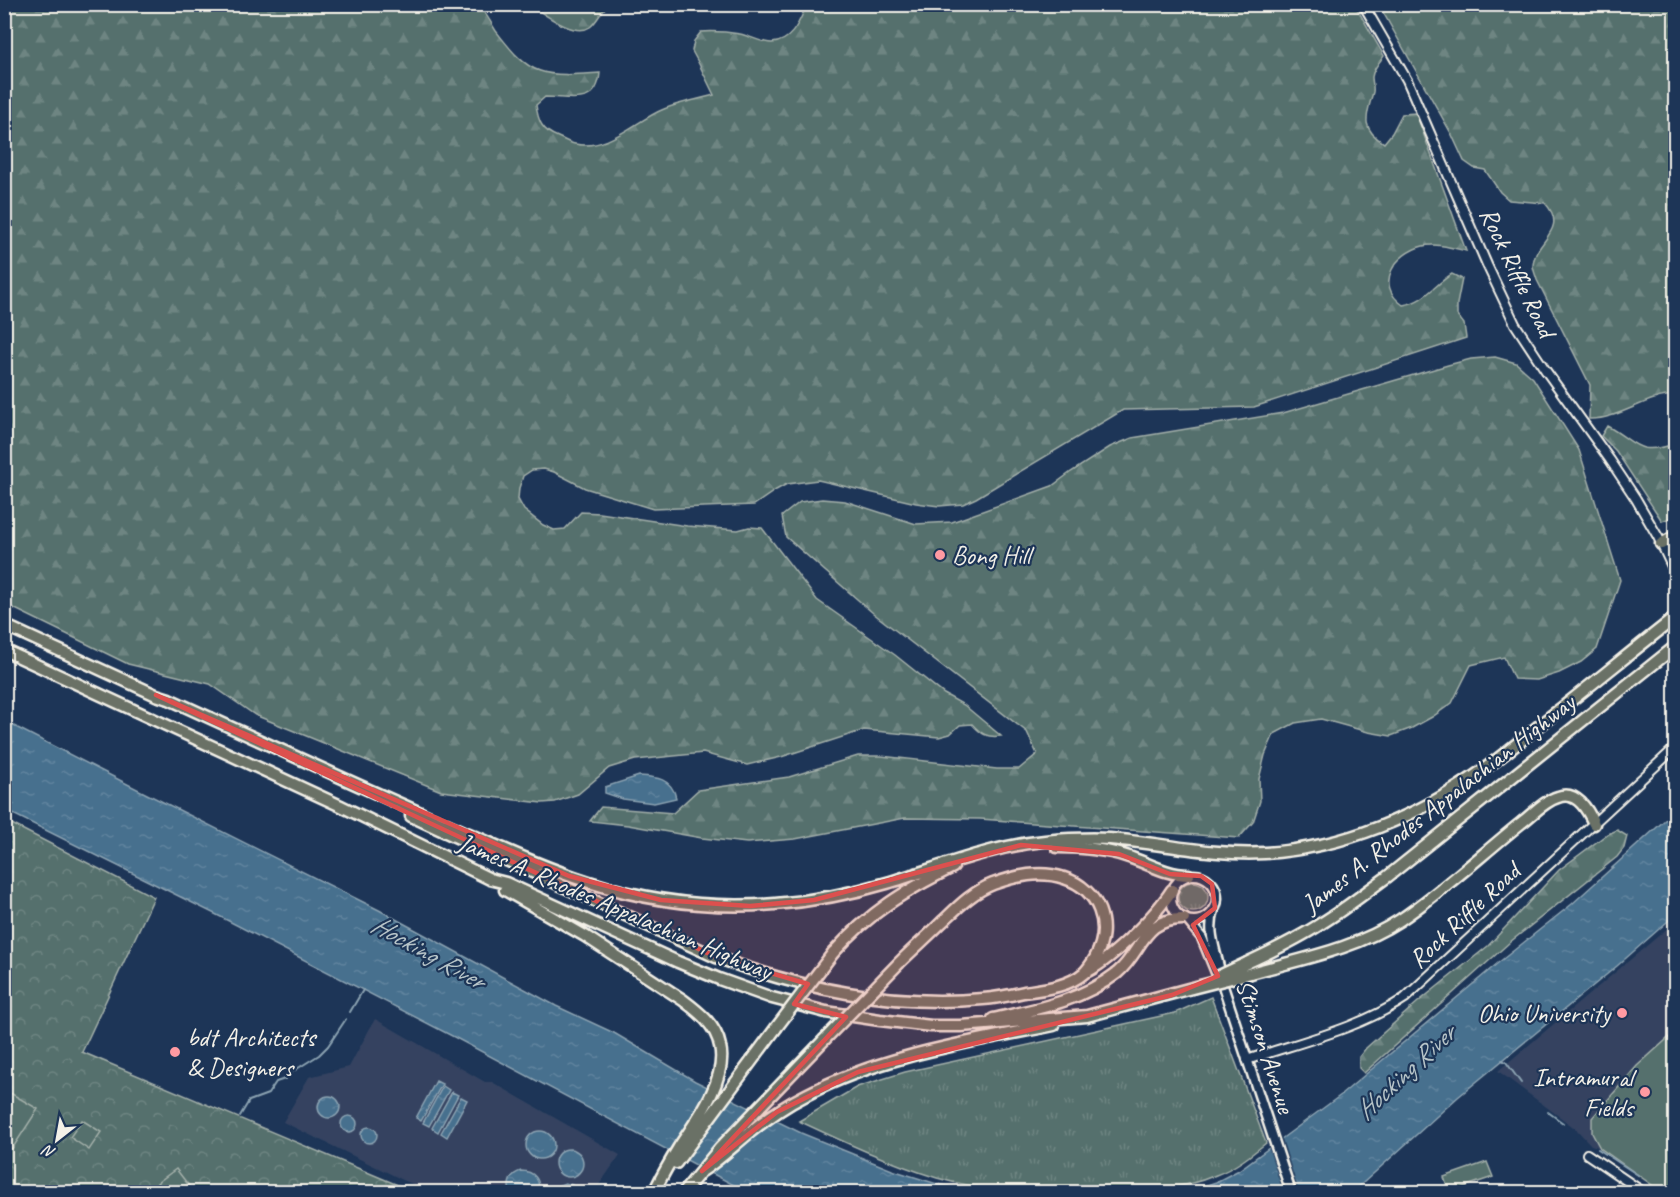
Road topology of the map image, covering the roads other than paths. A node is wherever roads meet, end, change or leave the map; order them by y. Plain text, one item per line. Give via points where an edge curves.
1 (1363, 4) edge
2 (1676, 536) edge
3 (1662, 544) junction
4 (1676, 575) edge
5 (1675, 618) edge
6 (4, 625) edge
7 (1676, 646) edge
8 (4, 650) edge
9 (156, 695) junction
10 (1676, 747) edge
11 (1594, 824) junction
12 (1021, 845) junction
13 (975, 856) junction
14 (1189, 875) junction
15 (490, 879) junction
16 (1172, 890) junction
17 (1214, 910) junction
18 (1185, 920) junction
19 (1249, 968) junction
20 (1085, 972) junction
21 (1222, 986) junction
22 (1087, 1016) junction
23 (960, 1026) junction
24 (1247, 1060) junction
25 (1587, 1154) dead end
26 (702, 1171) junction
27 (654, 1190) edge
28 (684, 1192) edge
29 (1291, 1192) edge
30 (1642, 1192) edge

1 - 3 street, Rock Riffle Road via 1407,80 1515,324 1616,468
2 - 3 highway
3 - 4 street, Rock Riffle Road
5 - 12 highway, James A. Rhodes Appalachian Highway via 1483,770 1412,813 1359,834 1260,853 1109,839
6 - 9 highway, James A. Rhodes Appalachian Highway
7 - 19 highway, James A. Rhodes Appalachian Highway via 1361,896
8 - 15 highway, James A. Rhodes Appalachian Highway
9 - 13 highway, James A. Rhodes Appalachian Highway via 545,866 638,895 684,903 733,905 814,900
9 - 20 highway via 654,930 751,970 842,991 926,1001 984,999 1034,991 1063,984
10 - 11 street, Rock Riffle Road
11 - 19 highway via 1577,799 1558,796 1420,905 1382,930 1351,943
11 - 24 street, Rock Riffle Road via 1405,998 1369,1018
12 - 13 highway, James A. Rhodes Appalachian Highway
12 - 14 highway via 1094,849 1125,856 1170,874
13 - 27 highway, bridge via 903,893 860,925 833,953
14 - 16 main road via 1178,880
14 - 17 main road via 1201,876 1212,884 1217,895
15 - 23 highway, James A. Rhodes Appalachian Highway via 718,979 772,998 826,1012 931,1026
15 - 27 highway via 696,1010 716,1034 721,1055 711,1096
16 - 18 main road via 1172,906
16 - 20 highway via 1114,953
17 - 18 main road via 1202,920
17 - 21 main road, Stimson Avenue via 1210,932
18 - 21 main road via 1202,938
18 - 23 highway via 1168,920 1155,926 1119,971 1082,994 1036,1010
19 - 22 highway, James A. Rhodes Appalachian Highway, bridge
20 - 26 highway, bridge via 1096,956 1104,927 1091,896 1077,884 1044,874 1023,875 983,888 965,900 899,963
21 - 24 main road, Stimson Avenue
22 - 23 highway, James A. Rhodes Appalachian Highway
22 - 26 highway via 858,1072 805,1096 751,1131
24 - 29 main road, Stimson Avenue
25 - 30 street
26 - 28 highway

